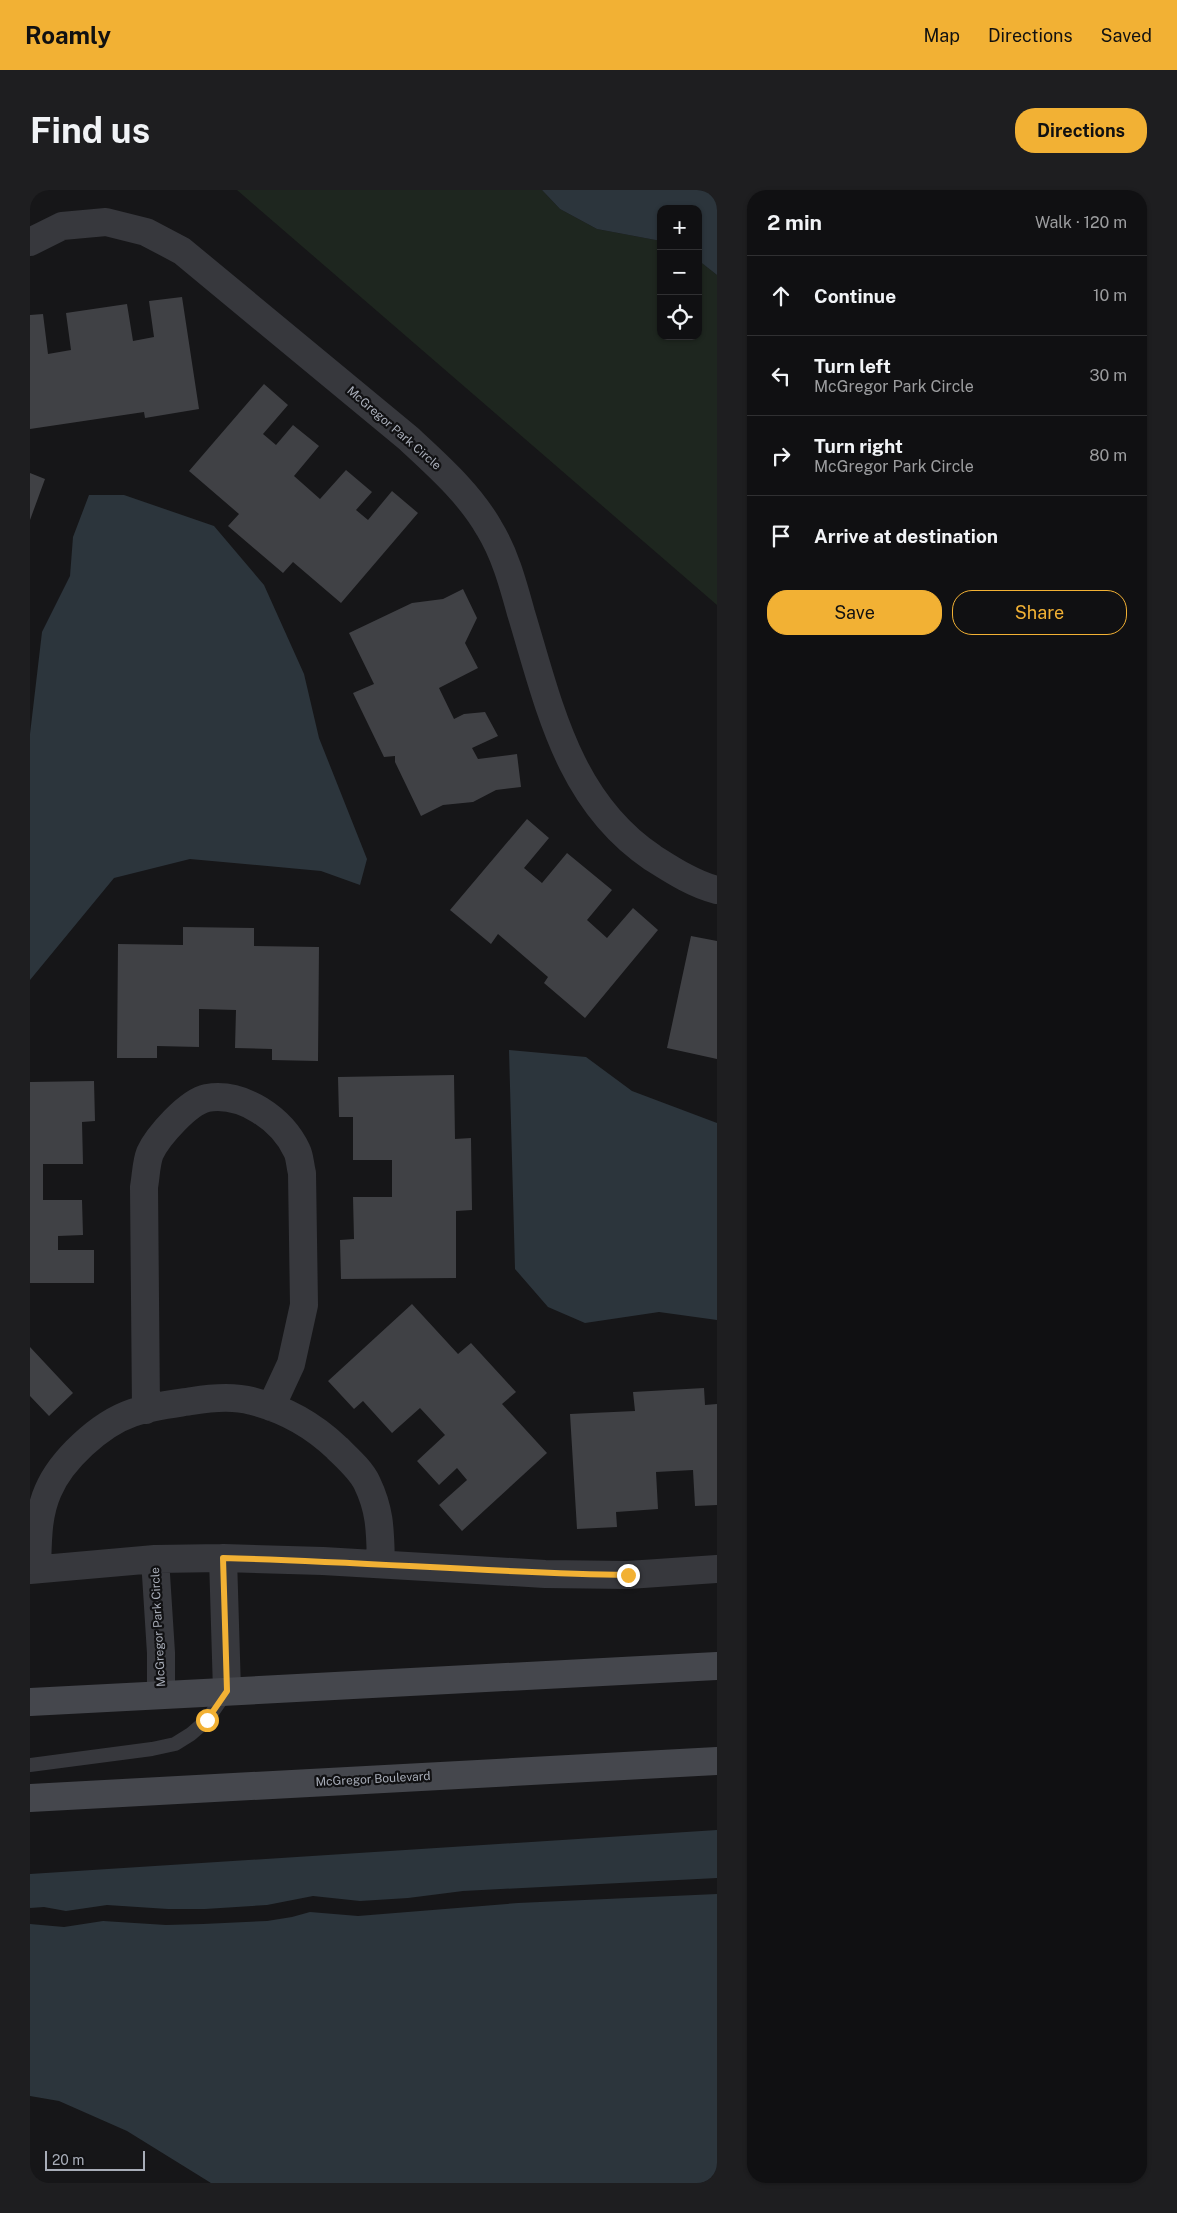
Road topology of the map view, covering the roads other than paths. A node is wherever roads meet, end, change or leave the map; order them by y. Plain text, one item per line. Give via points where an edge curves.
1 (30, 242) edge
2 (717, 890) edge
3 (272, 1407) junction
4 (146, 1410) junction
5 (223, 1558) junction
6 (155, 1559) junction
7 (381, 1564) junction
8 (717, 1569) edge
9 (33, 1570) edge
10 (717, 1666) edge
11 (227, 1691) junction
12 (161, 1694) junction
13 (30, 1702) edge
14 (717, 1761) edge
15 (30, 1765) edge
16 (30, 1798) edge

1 - 2 street, McGregor Park Circle via 62,226 106,222 146,232 182,251 401,431 466,496 490,528 508,569 549,706 582,784 609,821 636,846 673,871
3 - 4 street via 251,1400 208,1399
3 - 4 street via 291,1364 304,1305 302,1173 298,1152 281,1127 261,1110 234,1100 206,1098 163,1131 149,1155 144,1187
3 - 7 street via 320,1432 366,1481 379,1515
4 - 9 street via 132,1413 98,1431 69,1459 48,1489 39,1514
5 - 6 street, McGregor Park Circle
5 - 7 street, McGregor Park Circle
5 - 11 street
6 - 9 street, McGregor Park Circle
6 - 12 street, McGregor Park Circle
7 - 8 street, McGregor Park Circle via 545,1574 628,1575
10 - 11 main road
11 - 12 main road
11 - 15 lane via 207,1720 175,1744
12 - 13 main road
14 - 16 main road, McGregor Boulevard

